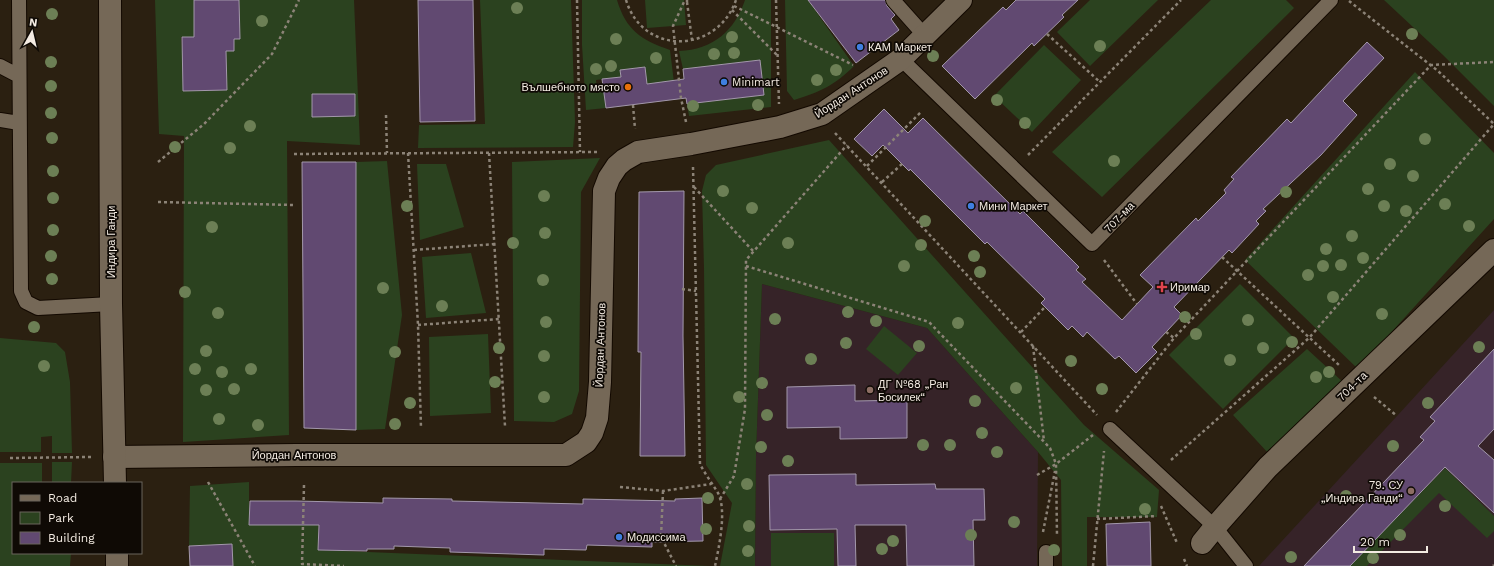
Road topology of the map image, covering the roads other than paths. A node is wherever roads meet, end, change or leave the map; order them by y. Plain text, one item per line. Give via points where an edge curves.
1 (19, 0) edge
2 (110, 0) edge
3 (893, 0) edge
4 (961, 0) edge
5 (1331, 0) edge
6 (925, 36) junction
7 (901, 59) junction
8 (0, 66) edge
9 (19, 76) junction
10 (0, 120) edge
11 (19, 123) junction
12 (1494, 250) edge
13 (111, 304) junction
14 (1108, 427) road end
15 (114, 456) junction
16 (115, 482) edge
17 (1208, 535) junction
18 (117, 554) edge
19 (117, 566) edge
20 (1246, 566) edge

1 - 9 lane
2 - 13 street, Индира Ганди
3 - 6 lane
4 - 6 street, Йордан Антонов
5 - 7 lane, 707-ма via 1092,244
6 - 7 street, Йордан Антонов
7 - 15 street, Йордан Антонов via 822,114 692,152 638,152 618,166 604,190 597,418 586,442 566,455
8 - 9 lane
9 - 11 lane
10 - 11 lane
11 - 13 lane via 21,291 26,302 38,308
12 - 17 street, 704-та via 1268,467
13 - 15 street, Индира Ганди
14 - 17 lane via 1157,472
15 - 16 street, Индира Ганди
17 - 20 lane
18 - 19 street

